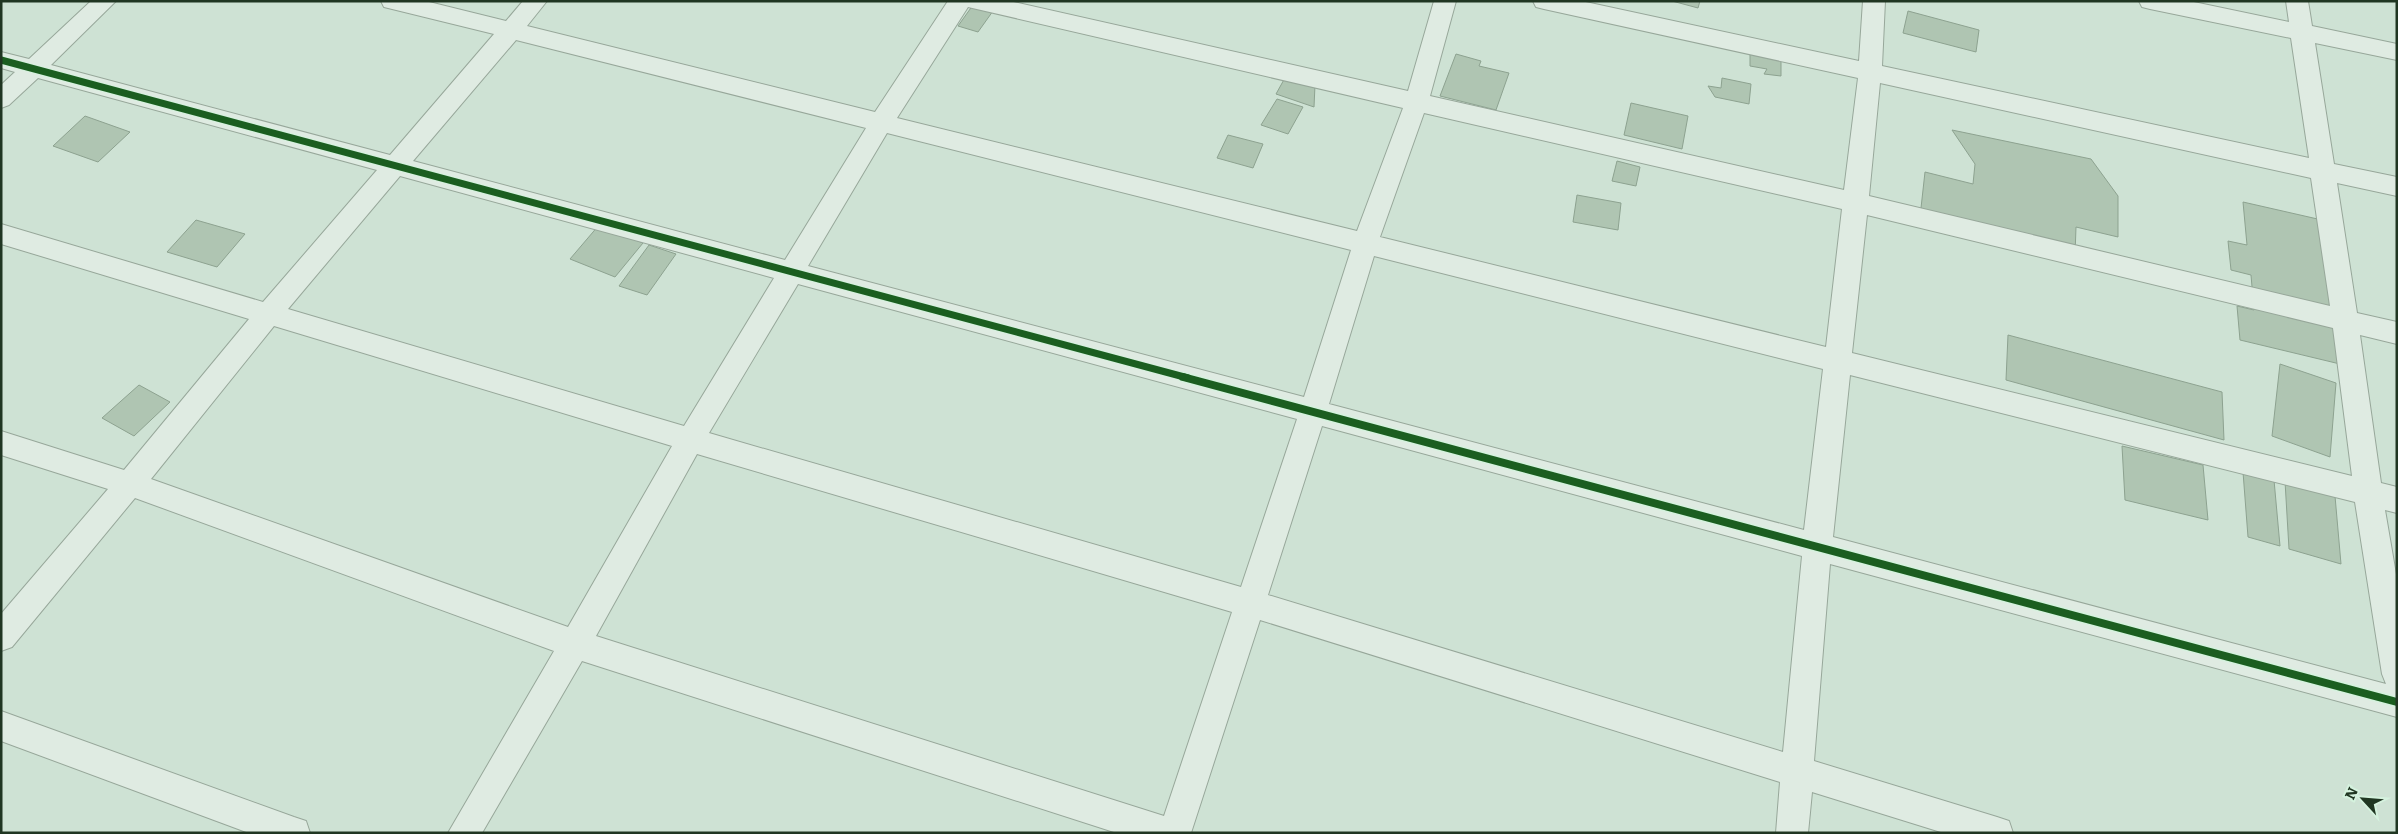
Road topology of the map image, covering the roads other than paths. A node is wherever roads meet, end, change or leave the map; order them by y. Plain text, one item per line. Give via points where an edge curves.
1 (105, 1) edge
2 (392, 1) edge
3 (536, 1) edge
4 (960, 1) edge
5 (974, 1) edge
6 (1446, 1) edge
7 (1544, 1) edge
8 (1874, 1) edge
9 (2150, 1) edge
10 (2297, 1) edge
11 (511, 31) junction
12 (2301, 32) junction
13 (2397, 52) edge
14 (1, 60) edge
15 (33, 68) junction
16 (1870, 72) junction
17 (1, 99) edge
18 (1416, 102) junction
19 (881, 123) junction
20 (396, 166) junction
21 (2322, 171) junction
22 (2397, 188) edge
23 (1854, 202) junction
24 (1, 234) edge
25 (1365, 244) junction
26 (792, 272) junction
27 (269, 313) junction
28 (2346, 320) junction
29 (2397, 333) edge
30 (1839, 361) junction
31 (1313, 412) junction
32 (690, 440) junction
33 (1, 443) edge
34 (130, 484) junction
35 (2368, 493) junction
36 (2397, 500) edge
37 (1817, 547) junction
38 (1249, 603) junction
39 (1, 637) edge
40 (575, 644) junction
41 (2397, 674) edge
42 (2397, 702) edge
43 (1, 726) edge
44 (1798, 772) junction
45 (294, 833) edge
46 (464, 833) edge
47 (1168, 833) edge
48 (1175, 833) edge
49 (1792, 833) edge
50 (1996, 833) edge

1 - 15 street
2 - 11 street
3 - 11 street
4 - 19 street
5 - 18 street
6 - 18 street
7 - 16 street
8 - 16 street
9 - 12 street
10 - 12 street
11 - 19 street
11 - 20 street
12 - 13 street
12 - 21 street
14 - 15 street
15 - 17 street
15 - 20 street
16 - 21 street
16 - 23 street
18 - 23 street
18 - 25 street
19 - 25 street
19 - 26 street
20 - 26 street
20 - 27 street
21 - 22 street
21 - 28 street
23 - 28 street
23 - 30 street
24 - 27 street
25 - 30 street
25 - 31 street
26 - 31 street
26 - 32 street
27 - 32 street
27 - 34 street
28 - 29 street
28 - 35 street
30 - 35 street
30 - 37 street
31 - 37 street
31 - 38 street
32 - 38 street
32 - 40 street
33 - 34 street
34 - 39 street
34 - 40 street
35 - 36 street
35 - 41 street
37 - 42 street
37 - 44 street
38 - 44 street
38 - 48 street
40 - 46 street
40 - 47 street
43 - 45 street
44 - 49 street
44 - 50 street

